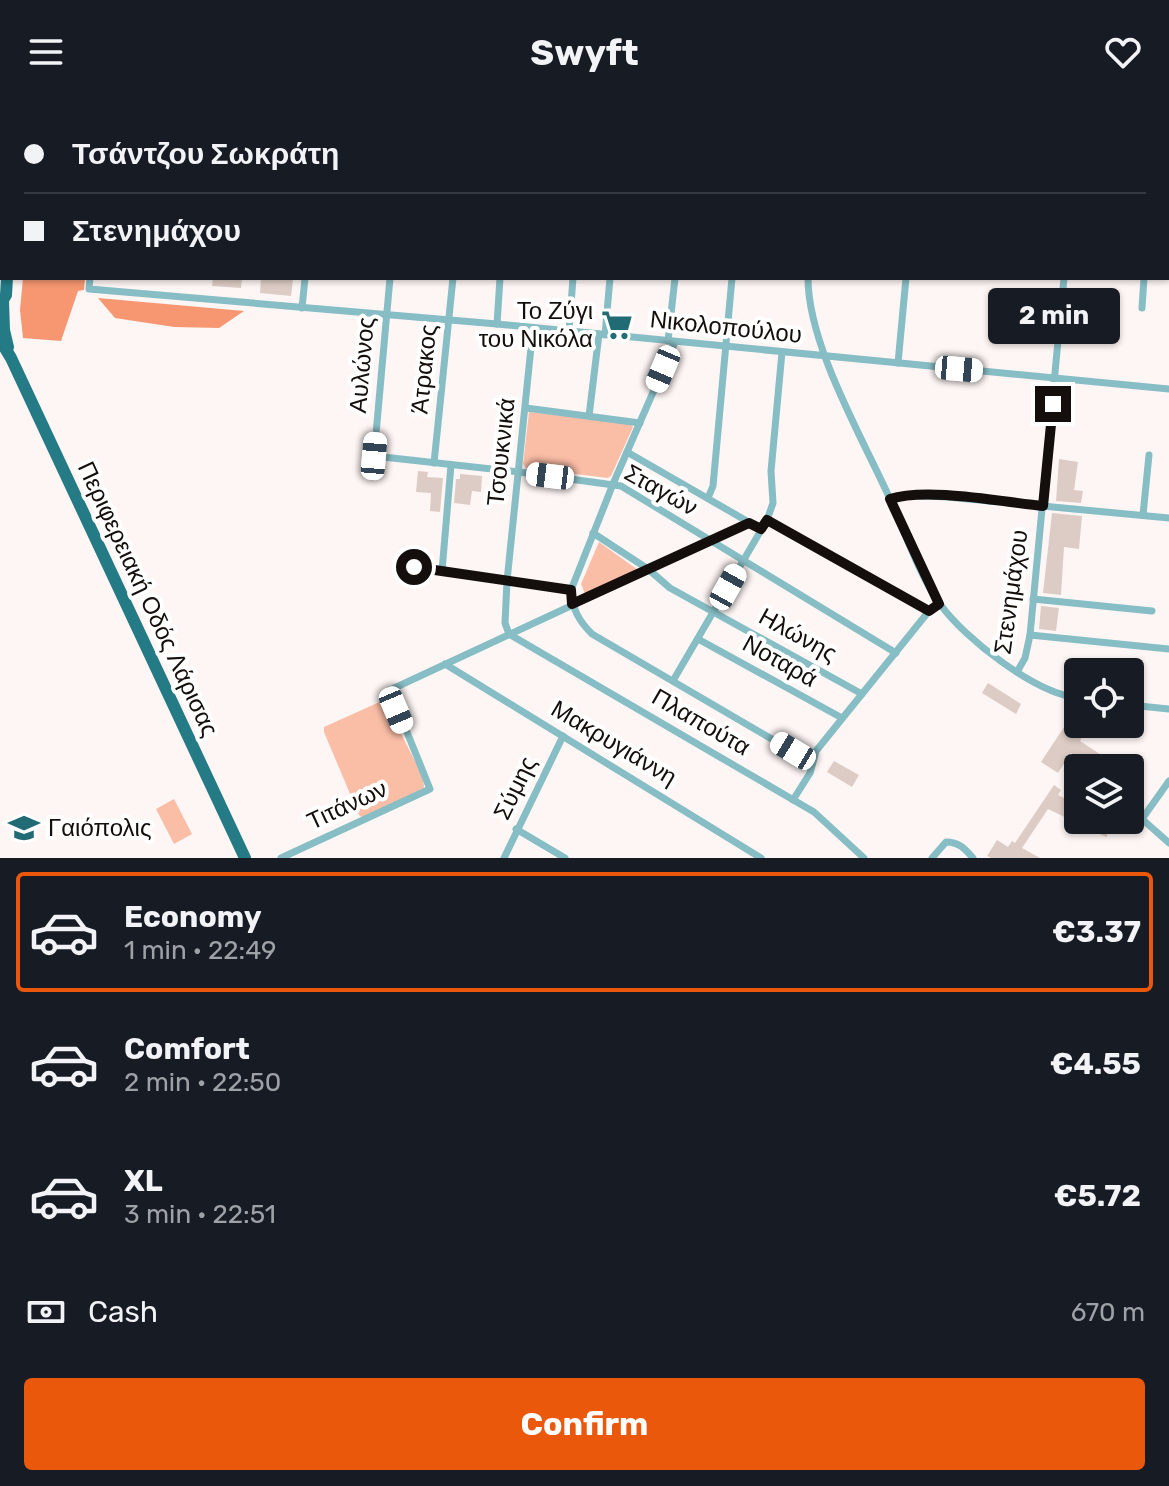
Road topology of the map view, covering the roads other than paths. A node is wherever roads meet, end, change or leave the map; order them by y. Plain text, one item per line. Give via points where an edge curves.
1 (7, 280) edge
2 (90, 280) edge
3 (305, 280) edge
4 (390, 280) edge
5 (453, 280) edge
6 (500, 280) edge
7 (573, 280) edge
8 (610, 280) edge
9 (675, 280) edge
10 (732, 280) edge
11 (808, 280) edge
12 (906, 280) edge
13 (1064, 280) edge
14 (1144, 280) edge
15 (2, 303) edge
16 (302, 308) junction
17 (1142, 308) dead end
18 (387, 315) junction
19 (449, 320) junction
20 (497, 324) junction
21 (533, 328) junction
22 (569, 331) junction
23 (602, 335) junction
24 (0, 340) edge
25 (671, 342) junction
26 (727, 347) junction
27 (782, 352) junction
28 (825, 356) junction
29 (11, 358) junction
30 (898, 363) junction
31 (1055, 378) junction
32 (1169, 389) edge
33 (526, 408) junction
34 (589, 416) junction
35 (640, 423) junction
36 (627, 452) junction
37 (1149, 455) dead end
38 (374, 456) joint
39 (434, 463) junction
40 (451, 465) junction
41 (519, 472) junction
42 (613, 484) junction
43 (708, 498) junction
44 (890, 499) junction
45 (1043, 506) junction
46 (1143, 515) junction
47 (1169, 518) edge
48 (767, 520) junction
49 (749, 523) junction
50 (761, 529) junction
51 (593, 533) junction
52 (710, 541) junction
53 (742, 562) junction
54 (648, 569) junction
55 (409, 570) dead end
56 (442, 571) junction
57 (507, 581) junction
58 (571, 590) junction
59 (1033, 599) junction
60 (572, 604) junction
61 (939, 604) junction
62 (715, 611) junction
63 (929, 611) junction
64 (1152, 611) dead end
65 (509, 634) junction
66 (1030, 635) junction
67 (698, 639) junction
68 (1169, 649) edge
69 (896, 653) junction
70 (445, 664) junction
71 (1017, 672) junction
72 (674, 679) junction
73 (862, 694) junction
74 (1064, 695) edge
75 (1144, 706) edge
76 (1169, 709) edge
77 (842, 718) junction
78 (563, 736) junction
79 (811, 762) junction
80 (1169, 781) edge
81 (793, 800) junction
82 (1144, 816) edge
83 (1144, 821) edge
84 (516, 829) junction
85 (1169, 843) edge
86 (245, 858) edge
87 (281, 858) edge
88 (504, 858) edge
89 (565, 858) edge
90 (761, 858) edge
91 (864, 858) edge
92 (932, 858) edge
93 (973, 858) edge

1 - 15 highway, Περιφερειακή Οδός Λάρισας
2 - 16 street, Νικολοπούλου via 89,289
3 - 16 street
4 - 18 street, Αυλώνος
5 - 19 street, Άτρακος
6 - 20 street
7 - 22 street
8 - 23 street
9 - 25 street
10 - 26 street
11 - 28 street
12 - 30 street
13 - 31 street, Στενημάχου
14 - 17 street
15 - 29 highway, Περιφερειακή Οδός Λάρισας
16 - 18 street, Νικολοπούλου
18 - 19 street, Νικολοπούλου
18 - 38 street, Αυλώνος
19 - 20 street, Νικολοπούλου
19 - 39 street, Άτρακος
20 - 21 street, Νικολοπούλου
21 - 22 street, Νικολοπούλου
21 - 33 street, Τσουκνικά
22 - 23 street, Νικολοπούλου
23 - 25 street, Νικολοπούλου
23 - 34 street
24 - 29 highway, Περιφερειακή Οδός Λάρισας
25 - 26 street, Νικολοπούλου
25 - 35 street
26 - 27 street, Νικολοπούλου
26 - 43 street
27 - 28 street, Νικολοπούλου
27 - 48 street via 773,503
28 - 30 street, Νικολοπούλου
28 - 44 street
29 - 86 highway, Περιφερειακή Οδός Λάρισας
30 - 31 street, Νικολοπούλου
31 - 32 street, Νικολοπούλου
31 - 45 street, Στενημάχου
33 - 34 street
33 - 41 street, Τσουκνικά
34 - 35 street
35 - 36 street
36 - 42 street
36 - 43 street
37 - 46 street
38 - 39 street, Σταγών
39 - 40 street, Σταγών
40 - 41 street, Σταγών
40 - 56 street
41 - 42 street, Σταγών
41 - 57 street, Τσουκνικά
42 - 51 street
42 - 52 street, Σταγών
43 - 49 street
44 - 45 street via 933,496
44 - 61 street
45 - 46 street
45 - 59 street, Στενημάχου
46 - 47 street
48 - 50 street
48 - 63 street
49 - 50 street
49 - 52 street
50 - 53 street
51 - 54 street, Ηλώνης
51 - 58 street
52 - 53 street, Σταγών
52 - 54 street
53 - 62 street
53 - 69 street, Σταγών
54 - 60 street
54 - 62 street, Ηλώνης via 670,588
55 - 56 street
56 - 57 street
57 - 58 street
57 - 65 street, Τσουκνικά
58 - 60 street
59 - 64 street
59 - 66 street, Στενημάχου
60 - 65 street
60 - 72 street via 592,634
61 - 63 street
61 - 71 street
62 - 67 street
62 - 73 street, Ηλώνης
63 - 69 street
65 - 70 street
65 - 81 street, Πλαπούτα
66 - 68 street
66 - 71 street, Στενημάχου
67 - 72 street
67 - 77 street, Νοταρά
69 - 73 street
70 - 78 street, Μακρυγιάννη
70 - 87 street, Τιτάνων via 390,690 430,789
71 - 74 street
72 - 79 street
73 - 77 street
75 - 76 street
77 - 79 street
78 - 84 street, Σύμης
78 - 90 street, Μακρυγιάννη
79 - 81 street
80 - 82 street
81 - 91 street, Πλαπούτα via 822,818
83 - 85 street
84 - 88 street, Σύμης
84 - 89 street
92 - 93 street via 946,842 961,846

